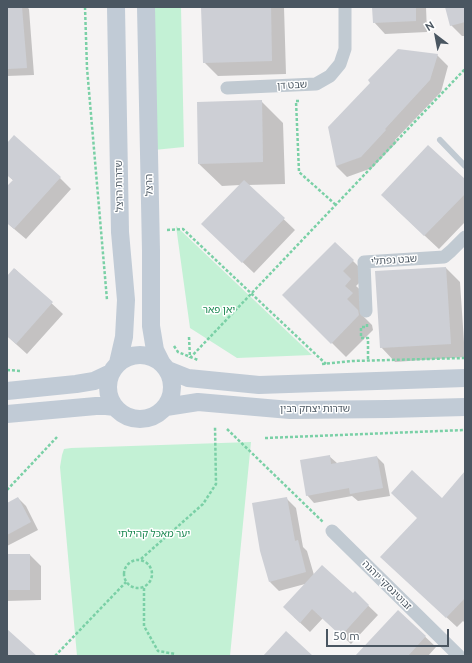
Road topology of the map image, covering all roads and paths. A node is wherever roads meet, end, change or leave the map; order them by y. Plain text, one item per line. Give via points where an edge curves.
1 (85, 7) edge
2 (116, 7) edge
3 (146, 7) edge
4 (345, 7) edge
5 (465, 69) edge
6 (227, 88) dead end
7 (302, 100) dead end
8 (440, 140) dead end
9 (465, 166) edge
10 (336, 205) junction
11 (150, 231) junction
12 (465, 237) edge
13 (103, 268) dead end
14 (251, 294) junction
15 (367, 315) joint
16 (189, 337) dead end
17 (171, 344) dead end
18 (190, 358) junction
19 (465, 358) edge
20 (368, 360) junction
21 (203, 362) dead end
22 (326, 364) junction
23 (319, 365) dead end
24 (165, 366) junction
25 (115, 368) junction
26 (7, 370) edge
27 (24, 372) dead end
28 (188, 378) junction
29 (465, 378) edge
30 (345, 382) junction
31 (7, 391) edge
32 (465, 406) edge
33 (115, 407) junction
34 (166, 407) junction
35 (7, 414) edge
36 (215, 426) dead end
37 (227, 429) dead end
38 (465, 430) edge
39 (57, 437) dead end
40 (265, 438) dead end
41 (7, 490) edge
42 (332, 531) joint
43 (141, 559) junction
44 (126, 582) junction
45 (144, 588) junction
46 (54, 656) edge
47 (175, 656) edge
48 (459, 656) edge

1 - 13 path via 87,68
2 - 25 main road, שדרות הרצל via 120,232 126,300 124,337
3 - 11 main road, הרצל
4 - 6 street, שבט דן via 345,48 340,64 330,76 316,84
5 - 10 path
7 - 10 path via 296,101 299,172
8 - 9 lane
10 - 14 path
11 - 14 path via 183,229
11 - 24 main road, הרצל via 151,326 155,350
12 - 15 street, שבט נפתלי via 444,257 364,262
14 - 18 path
14 - 22 path
15 - 20 path via 367,327 361,327 361,338 368,338
16 - 18 path
17 - 18 path via 178,352
18 - 21 path
18 - 28 path
19 - 20 path
20 - 22 path
22 - 23 path
22 - 30 path
24 - 25 main road via 153,357 135,355 126,358
24 - 28 main road
24 - 34 main road via 172,379 173,389
25 - 31 main road via 94,381
25 - 33 main road via 108,382 110,400
26 - 27 path
28 - 30 main road via 259,385
29 - 30 main road
32 - 34 main road, שדרות יצחק רבין via 290,410 198,402
33 - 34 main road via 120,413 137,419 147,419
33 - 35 main road via 96,406
36 - 43 path via 216,484 202,504
37 - 42 path
38 - 40 path
39 - 41 path
42 - 48 street, זבוטינסקי יוהנה
43 - 44 path via 127,565 124,570
43 - 45 path via 151,566 153,572 150,582
44 - 45 path via 135,588
44 - 46 path
45 - 47 path via 144,626 158,651

